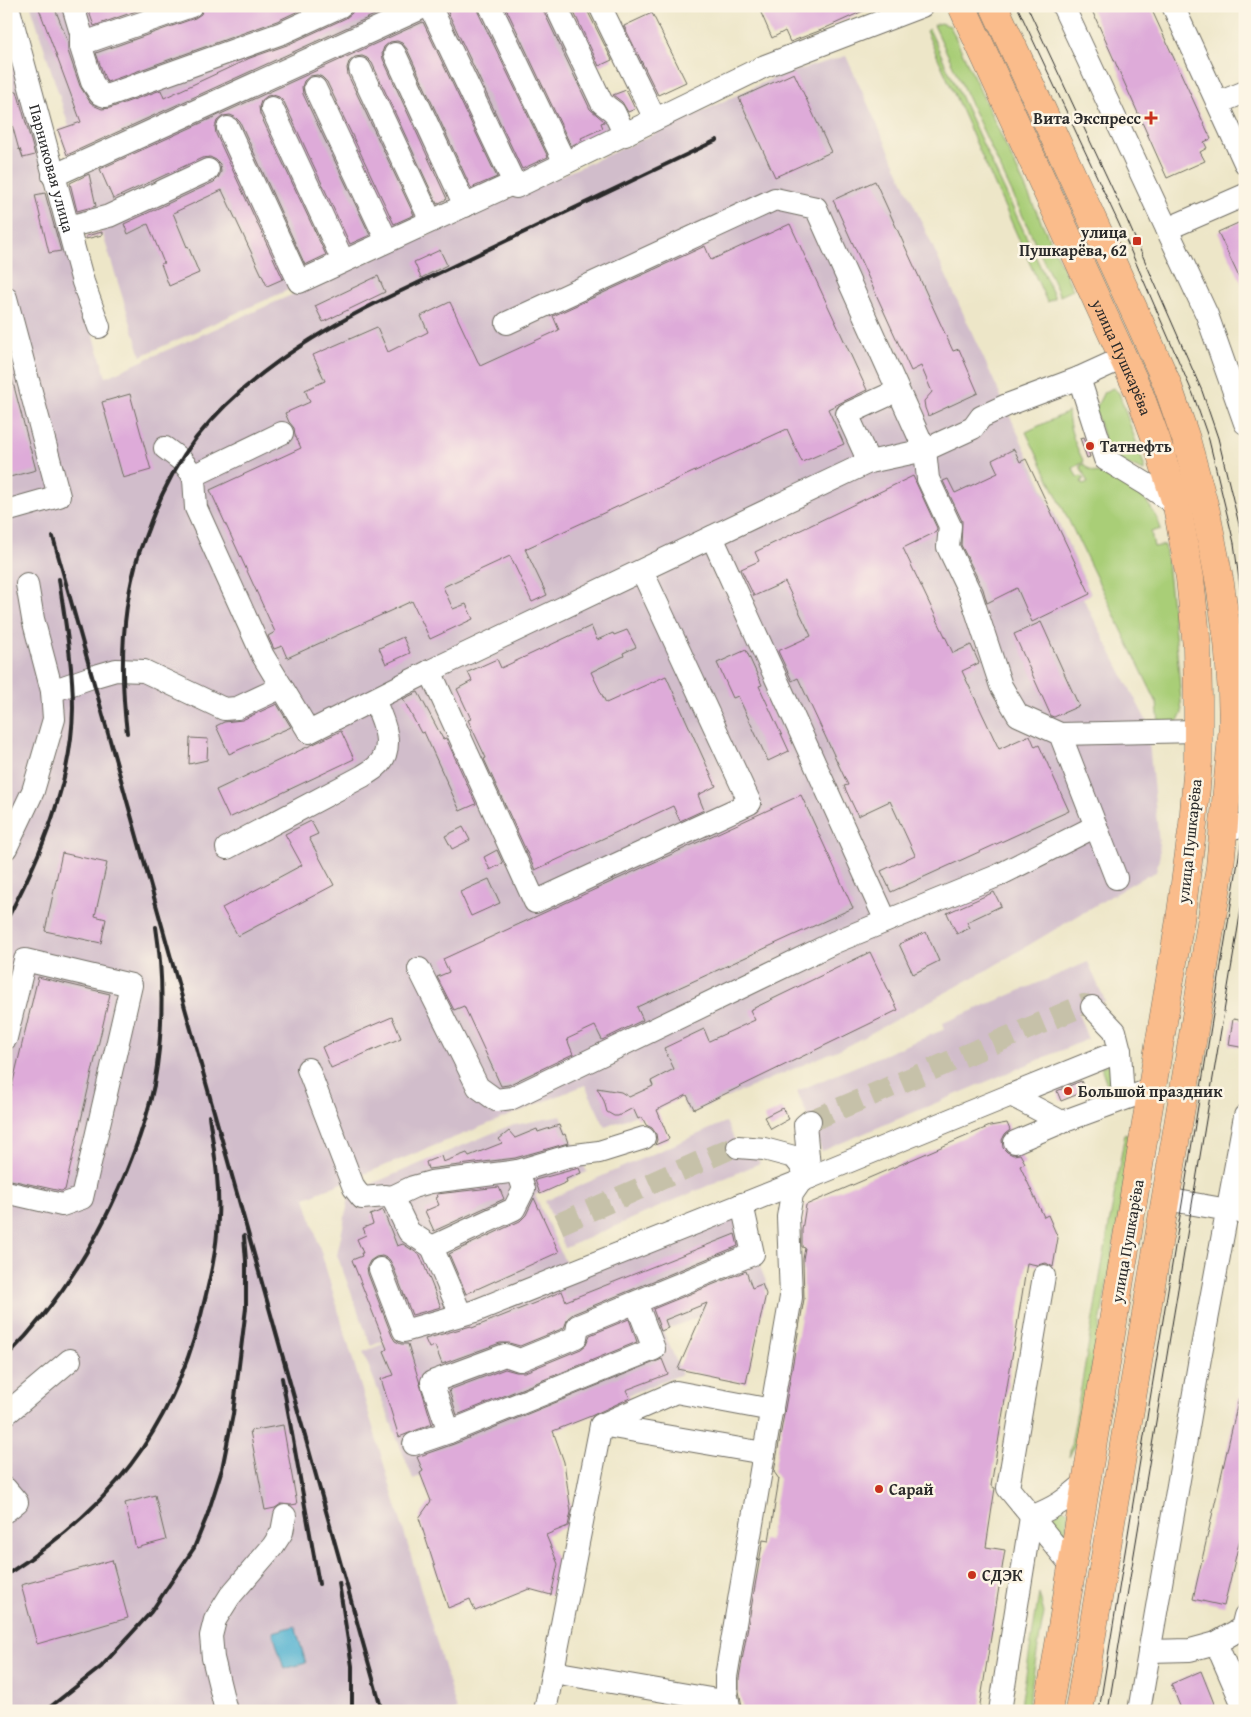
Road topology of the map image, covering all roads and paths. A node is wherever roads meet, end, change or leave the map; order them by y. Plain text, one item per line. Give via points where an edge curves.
1 (8, 6) edge
2 (73, 6) edge
3 (191, 6) edge
4 (341, 6) edge
5 (426, 6) edge
6 (430, 6) edge
7 (490, 6) edge
8 (556, 6) edge
9 (600, 6) edge
10 (962, 6) edge
11 (994, 6) edge
12 (1063, 6) edge
13 (1173, 6) edge
14 (915, 7) edge
15 (80, 44) junction
16 (394, 54) dead end
17 (360, 69) dead end
18 (314, 88) dead end
19 (1245, 92) edge
20 (1218, 103) junction
21 (272, 108) dead end
22 (655, 120) junction
23 (228, 128) dead end
24 (625, 135) junction
25 (565, 163) junction
26 (1245, 163) edge
27 (208, 170) dead end
28 (53, 176) junction
29 (514, 183) junction
30 (1245, 195) edge
31 (465, 206) junction
32 (431, 221) junction
33 (68, 227) junction
34 (1167, 229) junction
35 (387, 241) junction
36 (343, 261) junction
37 (6, 298) edge
38 (507, 323) dead end
39 (99, 327) dead end
40 (1150, 346) junction
41 (1124, 358) junction
42 (1079, 378) junction
43 (886, 396) dead end
44 (1245, 423) edge
45 (282, 433) dead end
46 (165, 448) dead end
47 (925, 450) junction
48 (869, 462) junction
49 (193, 476) junction
50 (1177, 506) junction
51 (6, 511) edge
52 (712, 537) junction
53 (642, 571) junction
54 (27, 584) dead end
55 (430, 672) junction
56 (282, 687) junction
57 (52, 691) junction
58 (374, 700) junction
59 (1198, 731) junction
60 (1060, 734) junction
61 (1096, 826) junction
62 (1193, 826) junction
63 (1234, 827) edge
64 (6, 848) edge
65 (227, 848) dead end
66 (1116, 878) dead end
67 (886, 921) junction
68 (419, 968) dead end
69 (1092, 1007) dead end
70 (6, 1038) edge
71 (1120, 1051) junction
72 (308, 1068) dead end
73 (1152, 1089) junction
74 (1012, 1095) junction
75 (1123, 1098) junction
76 (1245, 1116) edge
77 (810, 1120) dead end
78 (1062, 1122) junction
79 (644, 1138) dead end
80 (1016, 1142) dead end
81 (738, 1147) tunnel mouth
82 (518, 1171) junction
83 (806, 1179) junction
84 (6, 1192) edge
85 (392, 1197) junction
86 (1166, 1200) junction
87 (742, 1204) junction
88 (1236, 1212) edge
89 (432, 1248) junction
90 (380, 1269) dead end
91 (1044, 1276) dead end
92 (636, 1302) junction
93 (461, 1315) junction
94 (70, 1360) dead end
95 (772, 1410) junction
96 (6, 1414) edge
97 (601, 1425) junction
98 (449, 1432) junction
99 (414, 1444) dead end
100 (764, 1453) junction
101 (1086, 1482) junction
102 (6, 1489) edge
103 (6, 1511) edge
104 (285, 1516) dead end
105 (1031, 1517) junction
106 (1072, 1566) junction
107 (1245, 1616) edge
108 (1216, 1643) junction
109 (1149, 1651) junction
110 (553, 1672) junction
111 (729, 1706) edge
112 (1245, 1710) edge
113 (226, 1711) edge
114 (545, 1711) edge
115 (1000, 1711) edge
116 (1048, 1711) edge
117 (1079, 1711) edge
118 (1139, 1711) edge

1 - 28 street, Парниковая улица
2 - 15 street
3 - 15 street
4 - 15 street via 282,33 106,96 100,94 92,82
5 - 28 street
6 - 29 street
7 - 25 street
8 - 24 street via 602,102 614,112
9 - 22 street
10 - 41 main road, улица Пушкарёва
11 - 40 main road, улица Пушкарёва
12 - 34 street
13 - 20 street
14 - 22 street via 765,66
16 - 31 street
17 - 32 street
18 - 35 street
19 - 20 street
20 - 26 street
21 - 36 street
22 - 24 street
23 - 36 street via 299,282
24 - 25 street
25 - 29 street via 516,187
27 - 33 street via 108,216
28 - 33 street, Парниковая улица
29 - 31 street
30 - 34 street
31 - 32 street
32 - 35 street
33 - 39 street, Парниковая улица
34 - 44 street via 1207,315
35 - 36 street
37 - 51 street via 59,496
38 - 47 street via 775,200 816,208
40 - 41 main road
40 - 63 main road, улица Пушкарёва via 1186,438 1206,512 1220,584 1228,641 1233,726
41 - 42 street
41 - 50 main road, улица Пушкарёва via 1156,439
42 - 47 street via 981,417 973,428
42 - 50 street via 1105,459
43 - 48 street via 847,414
45 - 49 street
46 - 49 street via 181,460
47 - 48 street
47 - 60 street via 928,480 950,526 948,547 971,596 1001,686 1018,714
48 - 52 street
49 - 56 street via 196,508 263,656
50 - 59 main road, улица Пушкарёва via 1198,648
52 - 53 street
52 - 67 street
53 - 55 street
53 - 55 street via 750,803 535,902
54 - 57 street
55 - 58 street
56 - 57 street via 237,708 224,710 144,671 116,670
56 - 58 street via 309,732
57 - 64 street via 54,719 33,791
58 - 65 street via 388,738 378,766
59 - 60 street
59 - 62 main road, улица Пушкарёва
60 - 61 street
61 - 66 street
61 - 67 street via 996,876
62 - 63 main road
62 - 73 main road, улица Пушкарёва
63 - 86 main road, улица Пушкарёва via 1217,886
67 - 68 street via 835,942 512,1098 496,1100 478,1087
69 - 71 street via 1115,1031
70 - 84 street via 25,960 132,985 82,1198 62,1205
71 - 74 street
71 - 75 street
72 - 85 street via 354,1188 362,1198
73 - 75 street
73 - 101 main road, улица Пушкарёва
74 - 78 street
74 - 83 street
75 - 78 street
76 - 88 street
77 - 83 street via 806,1125
78 - 80 street
79 - 82 street
81 - 83 street via 764,1149 794,1157
82 - 85 street via 431,1182
82 - 89 street via 524,1189 514,1209
83 - 87 street
83 - 95 street via 792,1194 788,1216 791,1297
85 - 89 street via 409,1232
86 - 88 street
86 - 117 main road, улица Пушкарёва
87 - 92 street via 753,1254
87 - 93 street
88 - 109 street via 1198,1368
89 - 93 street
90 - 93 street via 404,1331
91 - 105 street via 1008,1488
92 - 98 street via 654,1349
92 - 98 street via 578,1326 576,1337 520,1360 505,1355 432,1382
94 - 96 street
95 - 97 street via 676,1392
95 - 100 street
97 - 100 street
97 - 110 street
98 - 99 street
100 - 111 street via 726,1677
101 - 105 street via 1053,1508
101 - 106 main road, улица Пушкарёва
102 - 103 street via 17,1502
104 - 113 street via 282,1532 273,1546 230,1596 215,1620 211,1636 213,1658
105 - 106 street
105 - 115 street
106 - 116 main road, улица Пушкарёва
107 - 108 street via 1242,1628
108 - 109 street via 1190,1650
108 - 112 street
109 - 118 street
110 - 111 street
110 - 114 street

